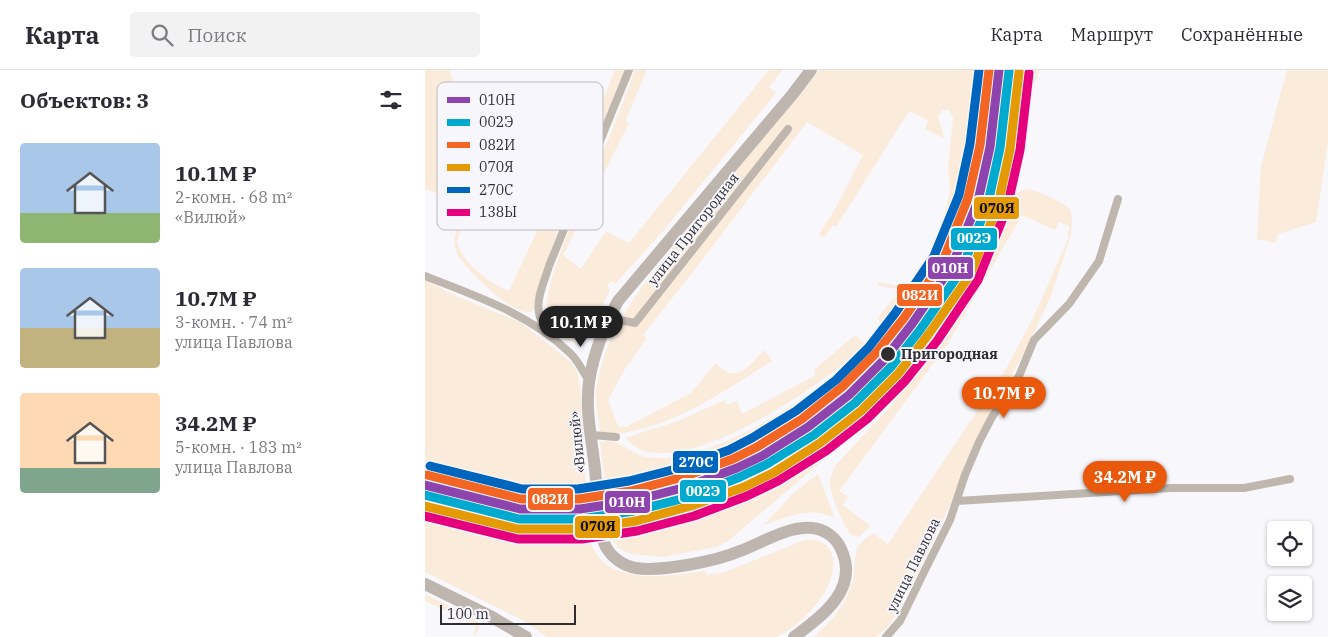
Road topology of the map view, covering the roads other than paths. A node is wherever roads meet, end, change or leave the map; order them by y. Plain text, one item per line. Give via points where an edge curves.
1 (629, 70) edge
2 (811, 70) edge
3 (788, 129) dead end
4 (603, 134) edge
5 (1118, 200) dead end
6 (564, 230) edge
7 (425, 276) edge
8 (609, 318) junction
9 (549, 335) junction
10 (589, 381) junction
11 (591, 435) junction
12 (616, 437) dead end
13 (1290, 479) dead end
14 (957, 501) junction
15 (425, 584) edge
16 (526, 637) edge
17 (794, 637) edge
18 (886, 637) edge

1 - 4 street
2 - 8 highway, «Вилюй» via 632,282
3 - 8 street, улица Пригородная via 635,323
5 - 14 street, улица Павлова via 1099,260 1069,304 1034,340 1019,376 979,442
6 - 9 street via 539,303 539,313
7 - 9 street via 507,309
8 - 10 highway, «Вилюй»
9 - 10 street via 571,354
10 - 11 highway, «Вилюй»
11 - 12 street
11 - 17 highway, «Вилюй» via 601,532 609,551 619,561 636,568 661,568 714,559 798,529 814,528 836,540 844,557 843,588 829,608
13 - 14 street via 1245,488 1171,488
14 - 18 street, улица Павлова via 900,621
15 - 16 highway

